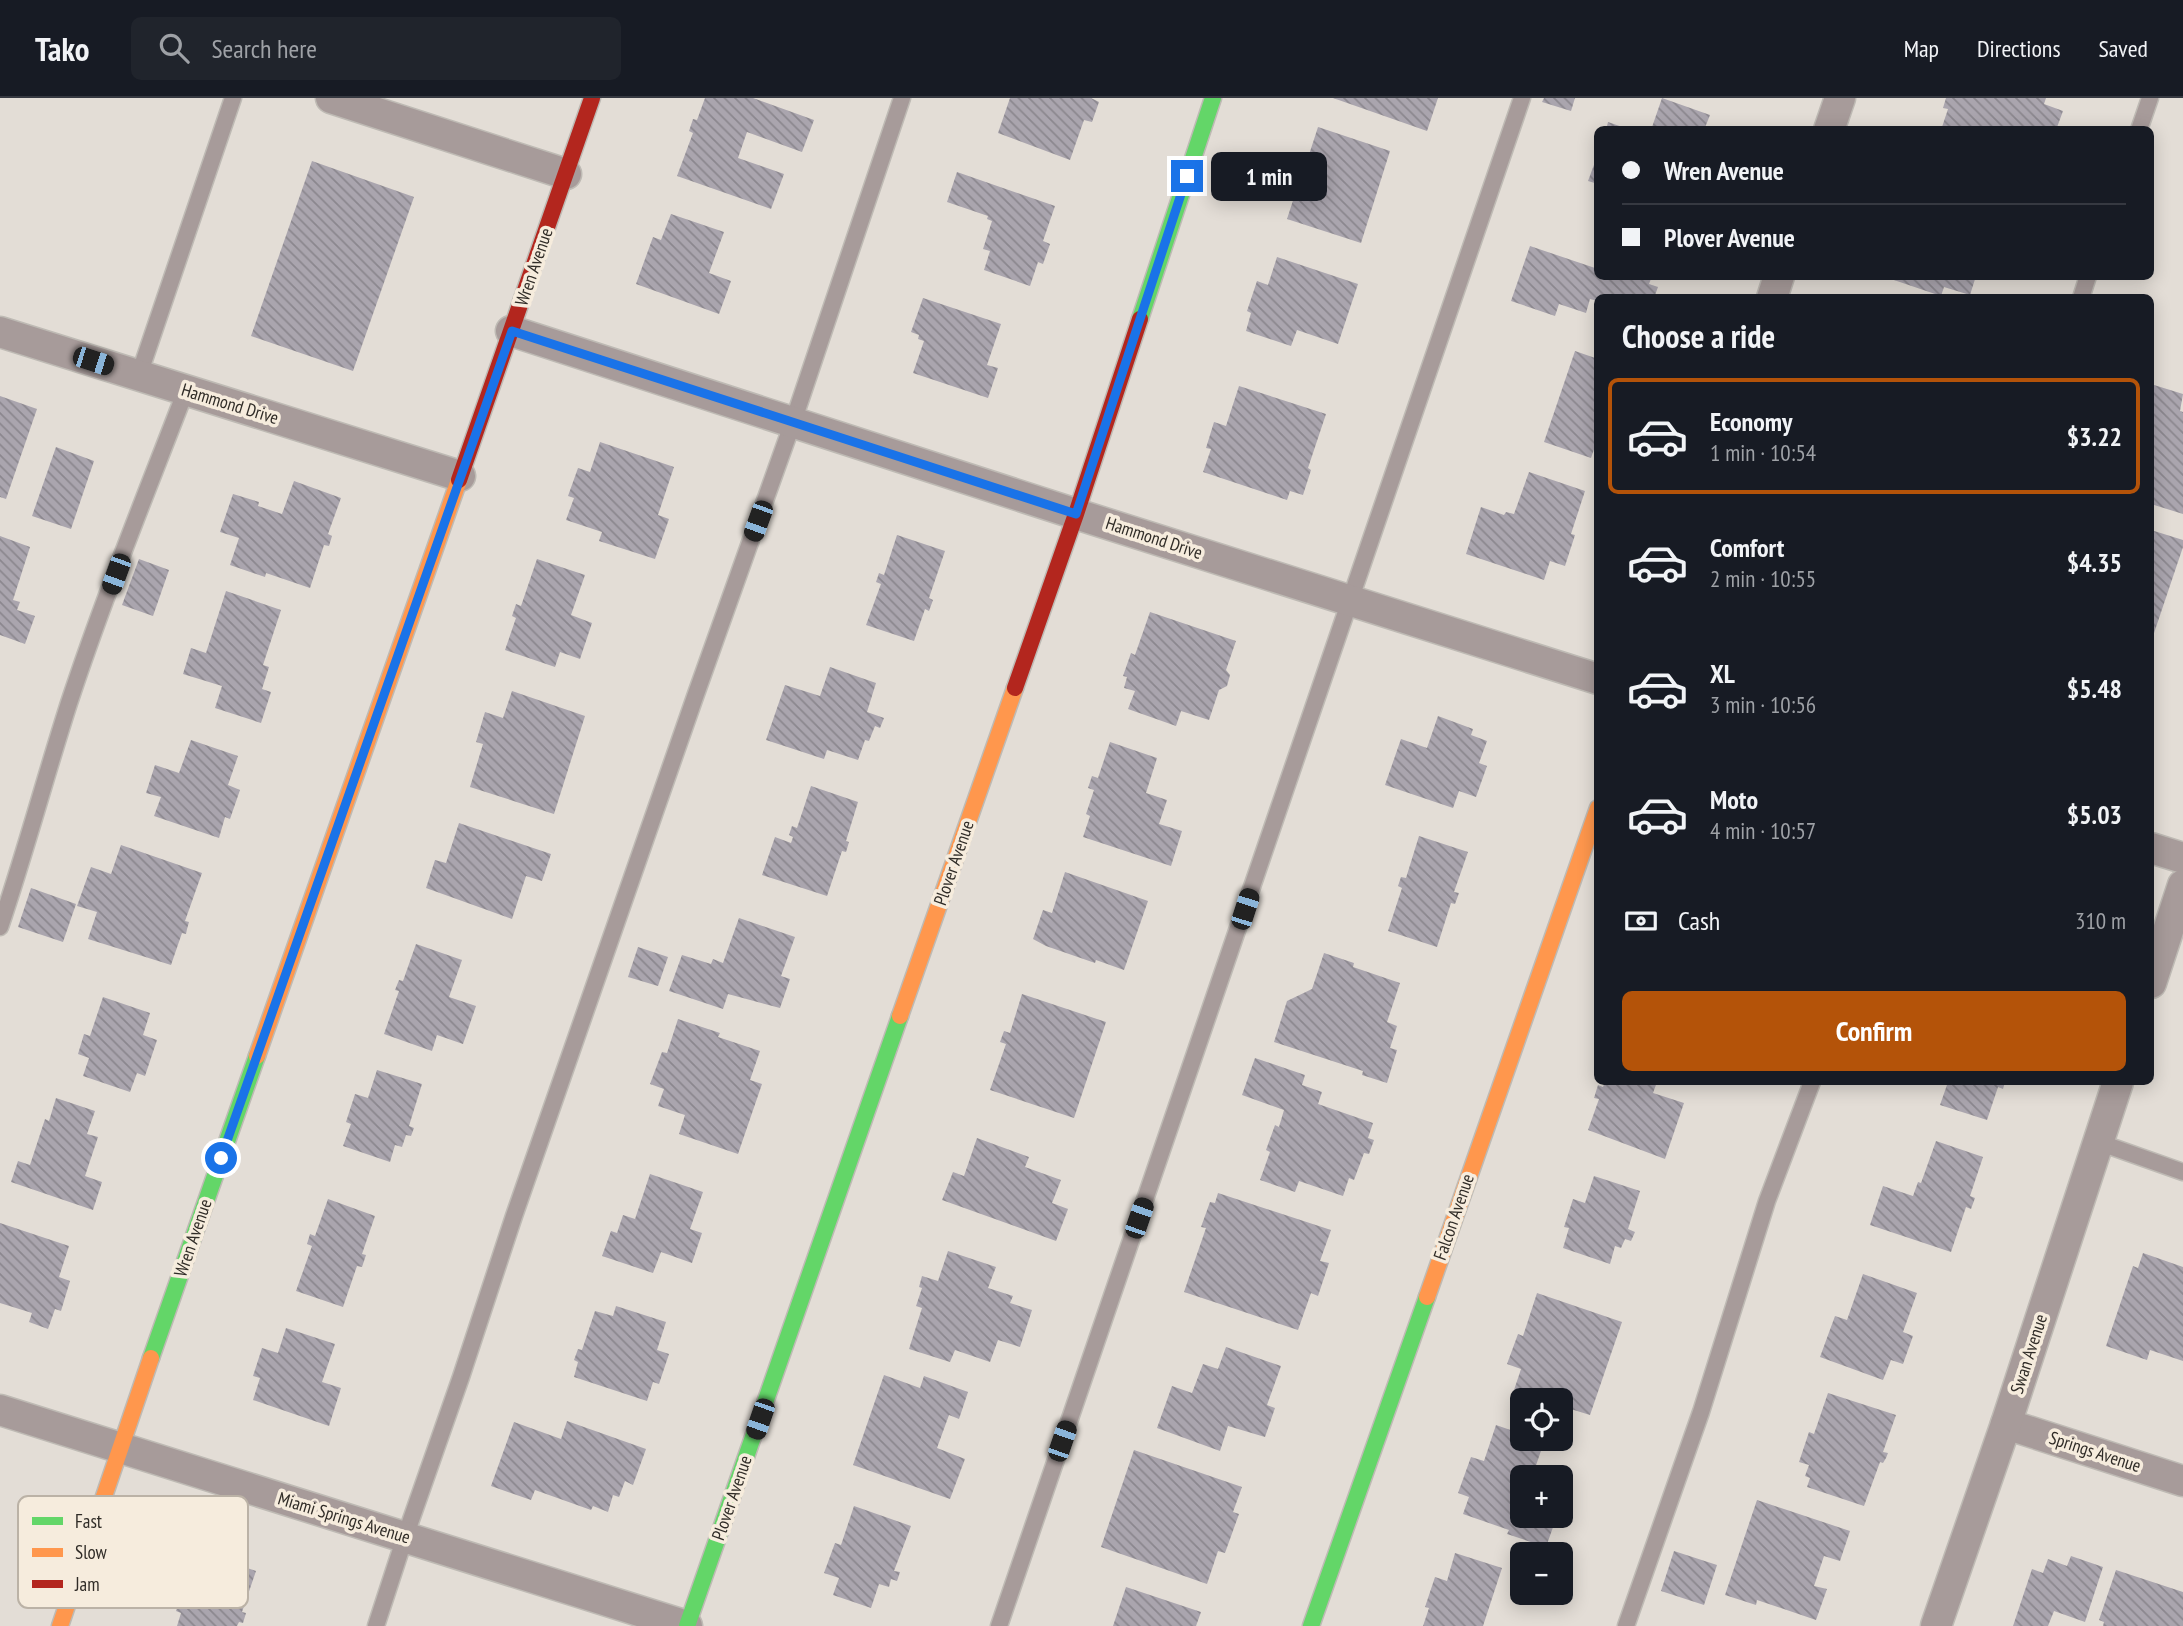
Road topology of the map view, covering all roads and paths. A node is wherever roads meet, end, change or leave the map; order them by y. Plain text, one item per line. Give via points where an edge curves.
1 (233, 98) edge
2 (331, 98) edge
3 (592, 98) edge
4 (902, 98) edge
5 (1213, 98) edge
6 (1522, 98) edge
7 (1840, 98) edge
8 (2150, 98) edge
9 (1830, 126) edge
10 (2140, 126) edge
11 (566, 174) junction
12 (512, 331) junction
13 (0, 332) edge
14 (139, 375) junction
15 (186, 390) junction
16 (793, 422) junction
17 (460, 475) junction
18 (1076, 514) junction
19 (1349, 600) junction
20 (1594, 678) edge
21 (1594, 819) edge
22 (2154, 849) edge
23 (2183, 858) edge
24 (2183, 885) edge
25 (0, 927) edge
26 (2154, 974) edge
27 (1811, 1085) edge
28 (2117, 1085) edge
29 (2098, 1142) junction
30 (2183, 1172) edge
31 (0, 1410) edge
32 (2006, 1424) junction
33 (120, 1447) junction
34 (2183, 1480) edge
35 (104, 1496) edge
36 (405, 1537) junction
37 (66, 1608) edge
38 (60, 1626) edge
39 (376, 1626) edge
40 (687, 1626) edge
41 (999, 1626) edge
42 (1311, 1626) edge
43 (1626, 1626) edge
44 (1936, 1626) edge

1 - 14 lane
2 - 11 street
3 - 11 street, Wren Avenue
4 - 16 lane
5 - 18 street, Plover Avenue
6 - 19 lane
7 - 9 street
8 - 10 lane
11 - 12 street, Wren Avenue
12 - 16 street, Hammond Drive
12 - 17 street, Wren Avenue
13 - 14 street, Hammond Drive
14 - 15 street, Hammond Drive
15 - 17 street, Hammond Drive
15 - 25 lane via 69,703
16 - 18 street, Hammond Drive
16 - 36 lane
17 - 33 street, Wren Avenue
18 - 19 street, Hammond Drive
18 - 40 street, Plover Avenue
19 - 20 street, Hammond Drive
19 - 41 lane
21 - 42 street, Falcon Avenue
22 - 23 street
24 - 26 street
27 - 43 lane via 1767,1201
28 - 29 street, Swan Avenue
29 - 30 lane
29 - 32 street, Swan Avenue
31 - 33 street, Miami Springs Avenue
32 - 34 street, Springs Avenue
32 - 44 street, Swan Avenue
33 - 35 street, Wren Avenue
33 - 36 street, Miami Springs Avenue
36 - 39 lane
36 - 40 street, Miami Springs Avenue
37 - 38 street, Wren Avenue

